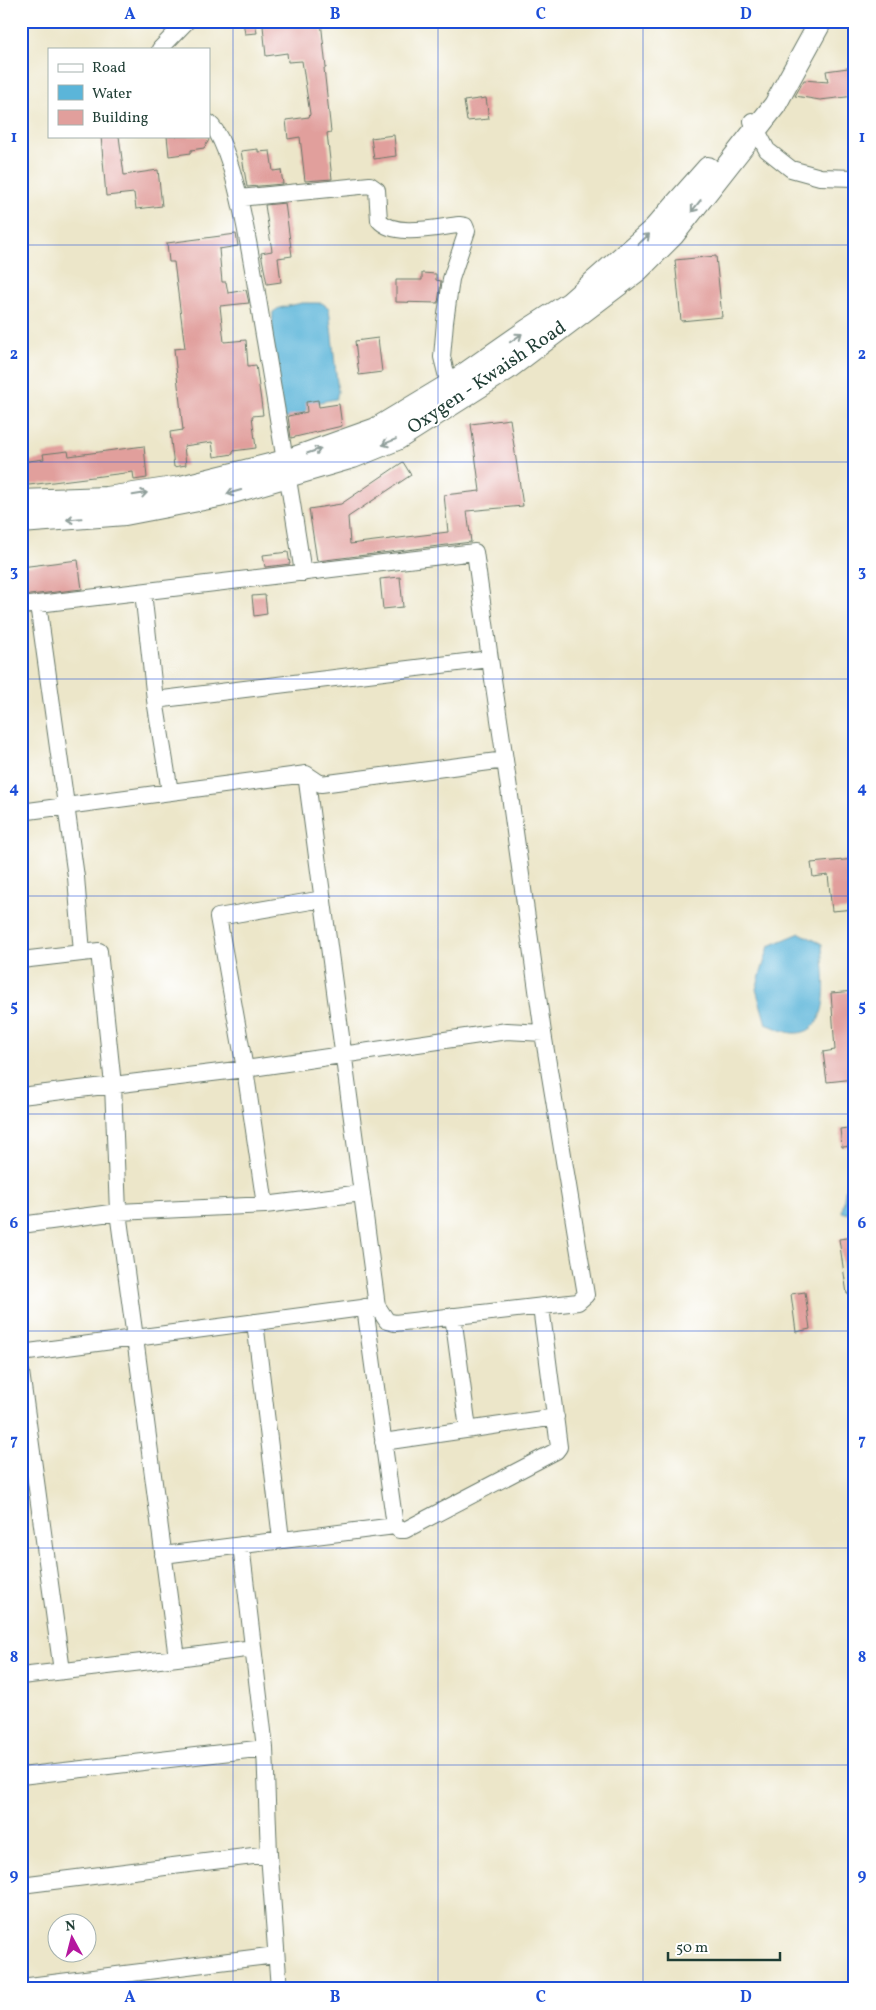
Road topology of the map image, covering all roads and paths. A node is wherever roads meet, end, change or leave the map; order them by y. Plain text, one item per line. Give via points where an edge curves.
1 (187, 21) edge
2 (807, 21) edge
3 (821, 21) edge
4 (161, 48) edge
5 (210, 124) edge
6 (754, 124) junction
7 (855, 178) edge
8 (239, 198) junction
9 (449, 385) junction
10 (287, 468) junction
11 (21, 501) edge
12 (21, 522) edge
13 (303, 572) junction
14 (143, 592) junction
15 (38, 604) junction
16 (21, 606) edge
17 (490, 659) junction
18 (155, 700) junction
19 (505, 760) junction
20 (306, 774) junction
21 (170, 792) junction
22 (67, 806) junction
23 (21, 812) edge
24 (323, 899) junction
25 (82, 953) junction
26 (21, 960) edge
27 (543, 1033) junction
28 (344, 1056) junction
29 (245, 1069) junction
30 (113, 1085) junction
31 (21, 1096) edge
32 (362, 1193) junction
33 (265, 1205) junction
34 (118, 1212) junction
35 (21, 1225) edge
36 (371, 1306) junction
37 (541, 1307) junction
38 (453, 1316) junction
39 (255, 1322) junction
40 (135, 1338) junction
41 (21, 1353) edge
42 (21, 1372) edge
43 (556, 1417) junction
44 (468, 1429) junction
45 (383, 1442) junction
46 (395, 1526) junction
47 (281, 1540) junction
48 (241, 1545) junction
49 (163, 1556) junction
50 (253, 1648) junction
51 (177, 1658) junction
52 (62, 1671) junction
53 (21, 1676) edge
54 (265, 1748) junction
55 (21, 1776) edge
56 (270, 1854) junction
57 (21, 1885) edge
58 (276, 1955) junction
59 (21, 1986) edge
60 (279, 1989) edge

1 - 4 street
2 - 6 main road, Oxygen - Kwaish Road
3 - 6 main road, Oxygen - Kwaish Road via 775,105
5 - 8 street via 216,129
6 - 7 street via 766,150 792,170 820,177
9 -> 6 main road, Oxygen - Kwaish Road via 570,303 613,268
6 -> 10 main road, Oxygen - Kwaish Road via 673,235 638,270 594,305 507,369 397,439 352,458
8 - 9 street via 370,185 377,190 379,220 388,227 410,231 459,224 465,226 467,231 451,279 445,322 442,357
8 - 10 street
10 -> 9 main road, Oxygen - Kwaish Road via 376,429
11 -> 10 main road, Oxygen - Kwaish Road via 107,498
10 -> 12 main road, Oxygen - Kwaish Road via 219,496 125,514
10 - 13 street
13 - 14 street
13 - 17 street via 475,552
14 - 15 street
14 - 18 street
15 - 16 street
15 - 22 street
17 - 18 street
17 - 19 street
18 - 21 street
19 - 20 street via 321,784
19 - 27 street
20 - 21 street
20 - 24 street
21 - 22 street
22 - 23 street
22 - 25 street
24 - 28 street
24 - 29 street via 218,917
25 - 26 street
25 - 30 street via 99,951
27 - 28 street via 507,1031
27 - 37 street via 586,1295 578,1302
28 - 29 street
28 - 32 street
29 - 30 street
29 - 33 street
30 - 31 street
30 - 34 street
32 - 33 street
32 - 36 street
33 - 34 street
34 - 35 street
34 - 40 street
36 - 38 street via 387,1321 395,1323
36 - 39 street
36 - 45 street
37 - 38 street
37 - 43 street
38 - 44 street
39 - 40 street
39 - 47 street
40 - 41 street
40 - 49 street
42 - 52 street
43 - 44 street
43 - 46 street via 560,1439 556,1451 405,1530
44 - 45 street
45 - 46 street
46 - 47 street
47 - 48 street
48 - 49 street
48 - 50 street
49 - 51 street
50 - 51 street
50 - 54 street
51 - 52 street
52 - 53 street
54 - 55 street
54 - 56 street
56 - 57 street
56 - 58 street
58 - 59 street
58 - 60 street

